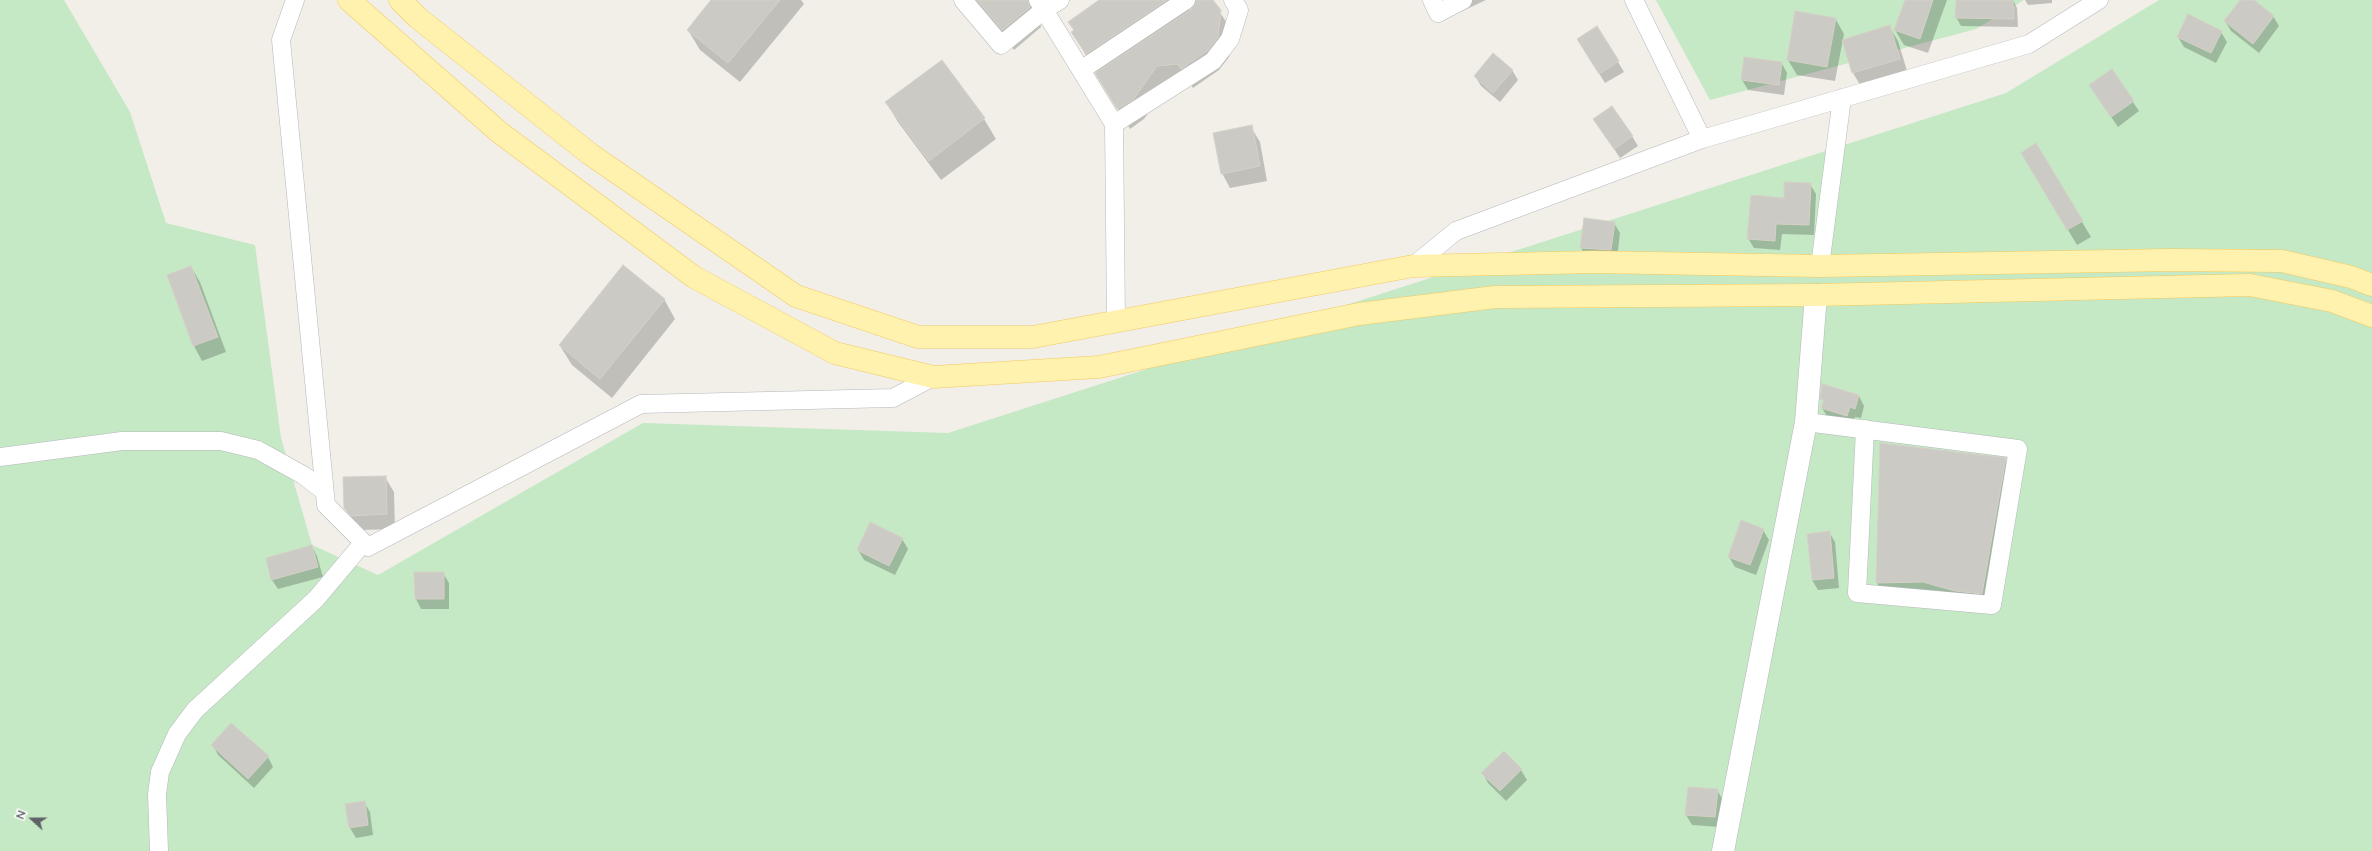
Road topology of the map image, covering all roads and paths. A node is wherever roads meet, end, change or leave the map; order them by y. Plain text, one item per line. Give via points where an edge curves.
1 (295, 0) edge
2 (349, 0) edge
3 (400, 0) edge
4 (963, 0) edge
5 (1186, 0) edge
6 (1233, 0) edge
7 (1432, 0) edge
8 (1463, 0) edge
9 (1634, 0) edge
10 (2099, 0) edge
11 (1048, 3) edge
12 (1081, 70) junction
13 (1842, 98) junction
14 (1114, 124) junction
15 (1702, 139) junction
16 (1413, 266) junction
17 (1820, 266) junction
18 (2372, 285) edge
19 (1816, 296) junction
20 (2372, 316) edge
21 (1116, 321) junction
22 (933, 377) junction
23 (1806, 422) junction
24 (1865, 429) junction
25 (0, 457) edge
26 (324, 491) junction
27 (363, 543) junction
28 (159, 851) edge
29 (1723, 851) edge

1 - 26 street via 281,40
2 - 22 main road via 499,132 694,277 834,353
3 - 21 main road via 418,18 590,154 796,296 918,337 1033,337
4 - 11 street via 1001,45
5 - 12 street
6 - 14 street via 1239,10 1230,39 1213,61
7 - 8 street via 1438,13
9 - 15 street
10 - 13 street via 2029,44
11 - 12 street
12 - 14 street
13 - 15 street
13 - 17 street
14 - 21 street
15 - 16 street via 1456,231
16 - 17 main road via 1593,262
16 - 21 main road
17 - 18 main road via 2170,260 2282,261 2351,277
19 - 20 main road via 2250,285 2332,301
19 - 22 main road via 1495,296 1359,314 1099,367
19 - 23 street
22 - 27 street via 893,398 641,404 368,548
23 - 24 street
23 - 29 street
24 - 24 street via 2018,449 1992,605 1857,593
25 - 26 street via 122,440 220,441 258,450
26 - 27 street via 326,505
27 - 28 street via 316,599 195,710 177,734 160,772 157,794

